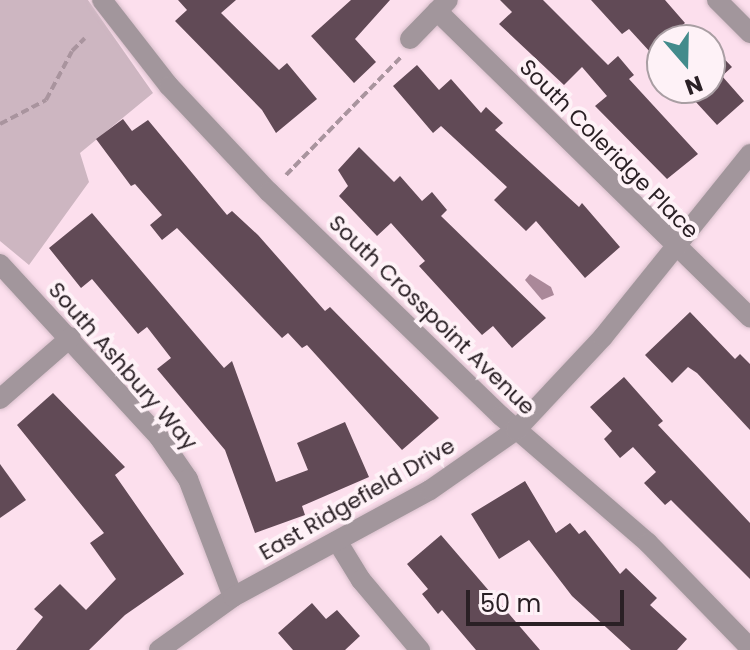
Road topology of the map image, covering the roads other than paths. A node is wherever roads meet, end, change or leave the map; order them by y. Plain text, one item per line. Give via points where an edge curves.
1 (102, 0) edge
2 (717, 0) edge
3 (442, 5) edge
4 (750, 33) edge
5 (406, 47) road end
6 (750, 154) edge
7 (672, 245) junction
8 (0, 264) edge
9 (750, 318) edge
10 (71, 337) junction
11 (0, 399) edge
12 (516, 430) junction
13 (337, 541) junction
14 (233, 597) junction
15 (747, 647) edge
16 (159, 650) edge
17 (420, 650) edge

1 - 12 street, South Crosspoint Avenue via 169,86 269,192
2 - 4 street
3 - 5 street, South Coleridge Place
3 - 7 street, South Coleridge Place
6 - 7 street, East Ridgefield Drive
7 - 9 street, South Coleridge Place
7 - 12 street, East Ridgefield Drive via 603,337
8 - 10 street, South Ashbury Way
10 - 11 street
10 - 14 street, South Ashbury Way via 188,479
12 - 13 street, East Ridgefield Drive via 430,490
12 - 15 street, South Crosspoint Avenue via 648,543
13 - 14 street, East Ridgefield Drive
13 - 17 street
14 - 16 street, East Ridgefield Drive

